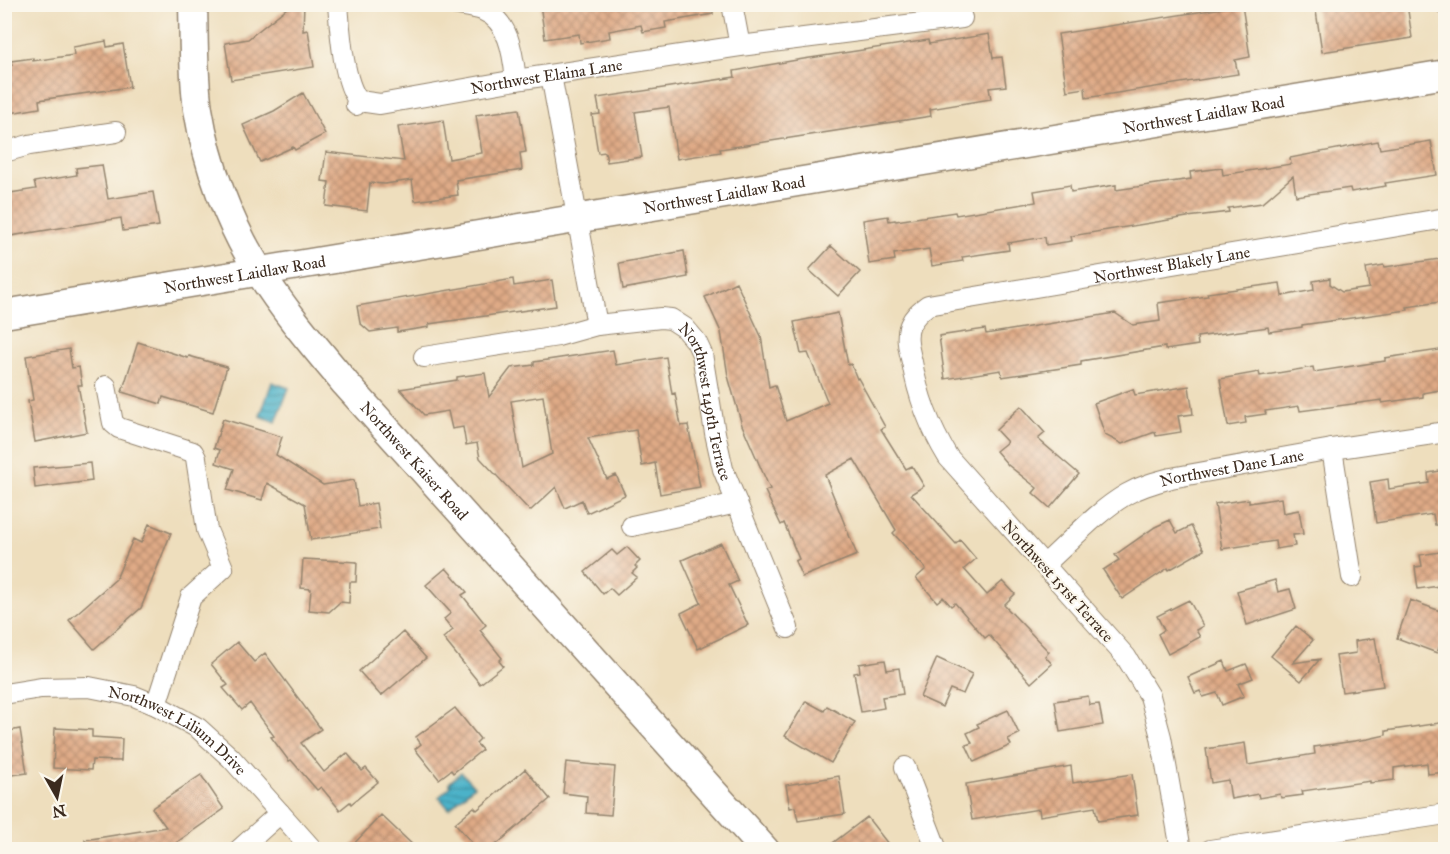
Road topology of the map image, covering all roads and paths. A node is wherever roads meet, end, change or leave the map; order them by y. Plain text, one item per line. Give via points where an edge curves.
1 (193, 4) edge
2 (338, 4) edge
3 (454, 4) edge
4 (732, 4) edge
5 (962, 18) dead end
6 (740, 46) junction
7 (1446, 74) edge
8 (552, 75) junction
9 (516, 80) junction
10 (116, 132) dead end
11 (4, 152) edge
12 (576, 217) junction
13 (1446, 218) edge
14 (259, 271) junction
15 (4, 314) edge
16 (597, 325) junction
17 (909, 327) joint
18 (424, 357) dead end
19 (106, 386) dead end
20 (1446, 432) edge
21 (1332, 449) junction
22 (737, 503) junction
23 (632, 526) dead end
24 (1044, 565) junction
25 (1352, 577) dead end
26 (788, 628) dead end
27 (4, 694) edge
28 (156, 705) junction
29 (905, 767) dead end
30 (280, 813) junction
31 (1446, 814) edge
32 (239, 849) edge
33 (314, 849) edge
34 (765, 849) edge
35 (938, 849) edge
36 (1180, 849) edge
37 (1210, 849) edge

1 - 14 main road, Northwest Kaiser Road via 198,109 205,143 241,241
2 - 9 street, Northwest Elaina Lane via 347,76 357,103 381,104
3 - 9 street via 482,10 503,28 512,51
4 - 6 street
5 - 6 street, Northwest Elaina Lane
6 - 8 street, Northwest Elaina Lane
7 - 12 main road, Northwest Laidlaw Road
8 - 9 street, Northwest Elaina Lane
8 - 12 street
10 - 11 street
12 - 14 main road, Northwest Laidlaw Road
12 - 16 street
13 - 17 street, Northwest Blakely Lane via 928,304
14 - 15 main road, Northwest Laidlaw Road
14 - 34 main road, Northwest Kaiser Road via 345,384
16 - 18 street, Northwest 149th Terrace via 558,336
16 - 22 street, Northwest 149th Terrace via 671,319 696,340 702,354 723,469
17 - 24 street, Northwest 151st Terrace via 916,386 932,430 948,457
19 - 28 street via 113,423 119,428 193,452 207,530 224,568 191,597
20 - 21 street, Northwest Dane Lane
21 - 24 street, Northwest Dane Lane via 1147,484 1109,507
21 - 25 street
22 - 23 street
22 - 26 street, Northwest 149th Terrace
24 - 36 street, Northwest 151st Terrace via 1126,657 1150,696
27 - 28 street, Northwest Lilium Drive via 89,687
28 - 30 street, Northwest Lilium Drive via 198,728
29 - 35 street
30 - 32 street
30 - 33 street, Northwest Lilium Drive
31 - 37 street

